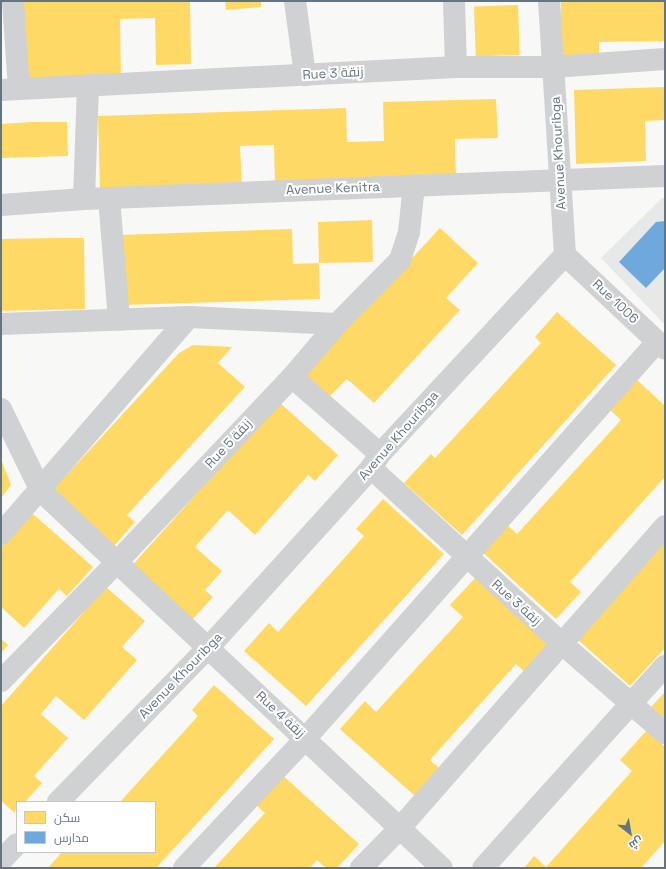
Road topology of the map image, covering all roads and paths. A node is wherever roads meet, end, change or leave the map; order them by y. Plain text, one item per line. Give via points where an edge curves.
1 (13, 1) edge
2 (295, 1) edge
3 (454, 1) edge
4 (549, 1) edge
5 (665, 59) edge
6 (456, 67) junction
7 (554, 67) junction
8 (305, 75) junction
9 (88, 85) junction
10 (10, 90) edge
11 (665, 176) edge
12 (560, 181) junction
13 (414, 185) junction
14 (109, 198) junction
15 (84, 199) junction
16 (1, 205) edge
17 (565, 255) junction
18 (189, 317) junction
19 (119, 320) junction
20 (1, 324) edge
21 (336, 324) junction
22 (661, 346) edge
23 (292, 377) junction
24 (1, 408) edge
25 (375, 461) junction
26 (41, 491) junction
27 (665, 526) edge
28 (1, 534) edge
29 (466, 557) junction
30 (117, 562) junction
31 (561, 644) junction
32 (208, 648) junction
33 (665, 666) edge
34 (1, 681) edge
35 (631, 704) junction
36 (665, 733) edge
37 (305, 739) junction
38 (59, 801) edge
39 (399, 829) junction
40 (184, 868) edge
41 (361, 868) edge
42 (442, 868) edge
43 (483, 868) edge

1 - 10 street
2 - 8 street
3 - 6 street
4 - 7 street, Avenue Khouribga
5 - 7 street, Rue 3 زنقة
6 - 7 street, Rue 3 زنقة
6 - 8 street, Rue 3 زنقة
7 - 12 street, Avenue Khouribga
8 - 9 street, Rue 3 زنقة
9 - 10 street, Rue 3 زنقة
9 - 15 street
11 - 12 street, Avenue Kenitra
12 - 13 street, Avenue Kenitra
12 - 17 street, Avenue Khouribga
13 - 14 street, Avenue Kenitra
13 - 21 street, Rue 5 زنقة via 409,232 400,260
14 - 15 street, Avenue Kenitra
14 - 19 street
15 - 16 street, Avenue Kenitra
17 - 22 street, Rue 1006
17 - 25 street, Avenue Khouribga
18 - 19 street
18 - 21 street
18 - 26 street
19 - 20 street
21 - 23 street, Rue 5 زنقة
22 - 29 street
23 - 25 street, Rue 3 زنقة
23 - 30 street, Rue 5 زنقة
24 - 26 street
25 - 29 street, Rue 3 زنقة
25 - 32 street, Avenue Khouribga
26 - 28 street
26 - 30 street, Rue 4 زنقة
27 - 31 street
29 - 31 street, Rue 3 زنقة
29 - 37 street
30 - 32 street, Rue 4 زنقة
30 - 34 street, Rue 5 زنقة
31 - 35 street, Rue 3 زنقة
31 - 39 street
32 - 37 street, Rue 4 زنقة
32 - 38 street, Avenue Khouribga
33 - 35 street
35 - 36 street, Rue 3 زنقة
35 - 43 street
37 - 39 street, Rue 4 زنقة
37 - 40 street
39 - 41 street
39 - 42 street, Rue 4 زنقة

